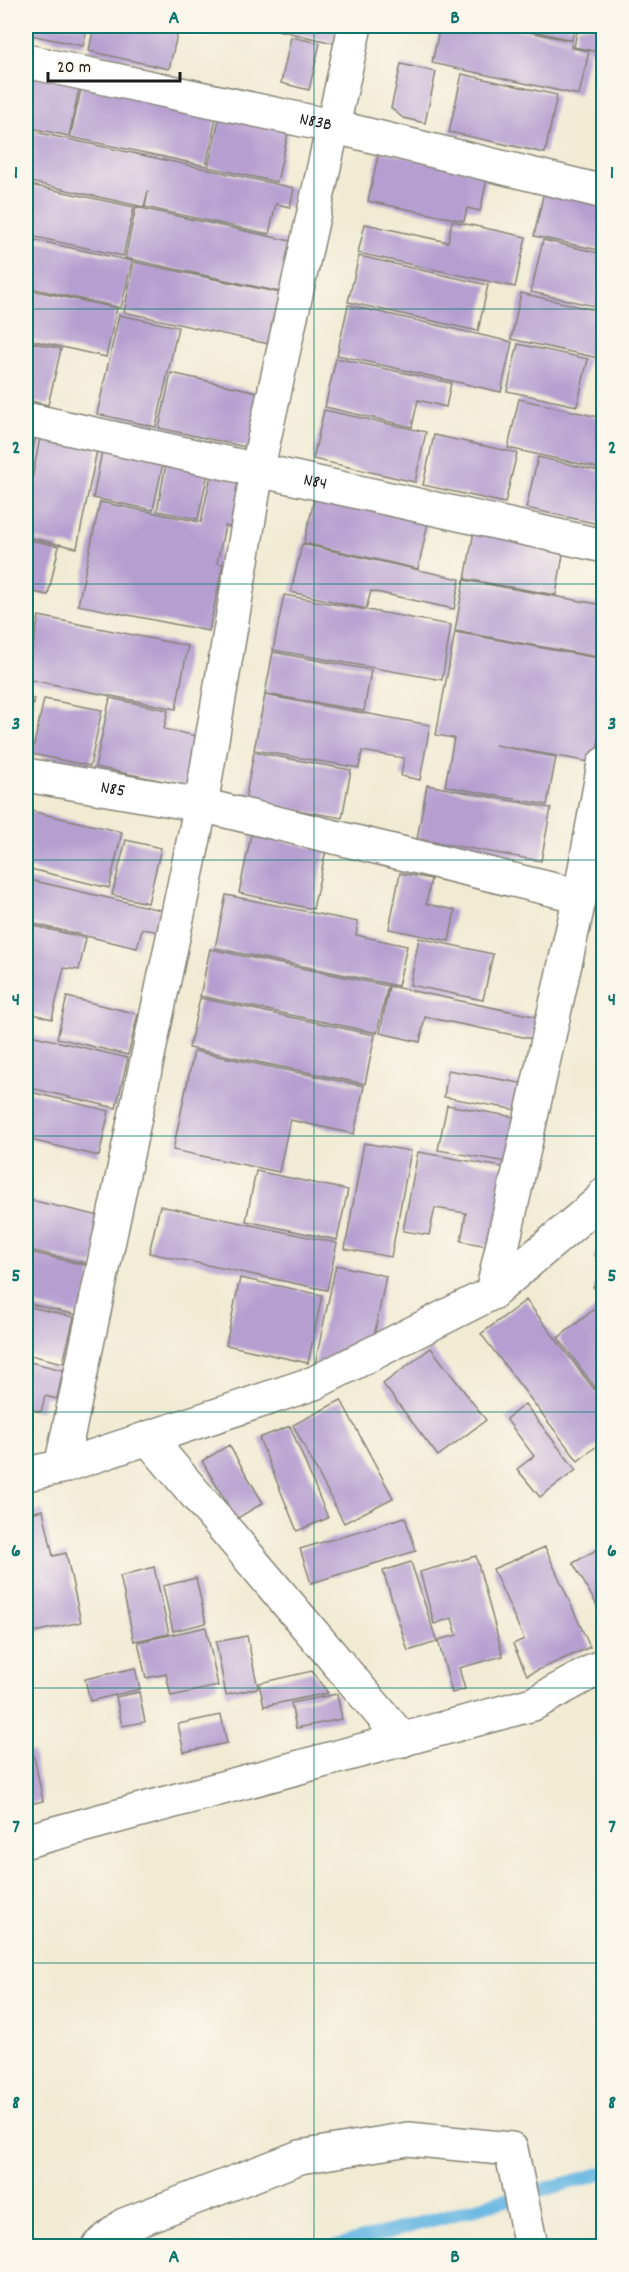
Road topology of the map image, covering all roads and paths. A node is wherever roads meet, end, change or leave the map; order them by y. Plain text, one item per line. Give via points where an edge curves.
1 (355, 26) edge
2 (26, 61) edge
3 (331, 126) junction
4 (603, 192) edge
5 (26, 419) edge
6 (257, 471) junction
7 (603, 546) edge
8 (603, 764) edge
9 (26, 774) edge
10 (201, 805) junction
11 (580, 896) junction
12 (603, 1195) edge
13 (492, 1293) junction
14 (148, 1438) junction
15 (61, 1467) junction
16 (26, 1474) edge
17 (603, 1665) edge
18 (403, 1740) junction
19 (26, 1841) edge
20 (99, 2247) edge
21 (531, 2247) edge

1 - 3 street
2 - 3 street, N83B
3 - 4 street, N83B
3 - 6 street
5 - 6 street, N84
6 - 7 street, N84
6 - 10 street
8 - 11 street
9 - 10 street, N85
10 - 11 street, N85
10 - 15 street
11 - 13 street
12 - 13 street
13 - 14 street via 314,1383
14 - 15 street
14 - 18 street
15 - 16 street
17 - 18 street via 533,1704
18 - 19 street
20 - 21 street via 124,2225 300,2157 408,2139 511,2149

